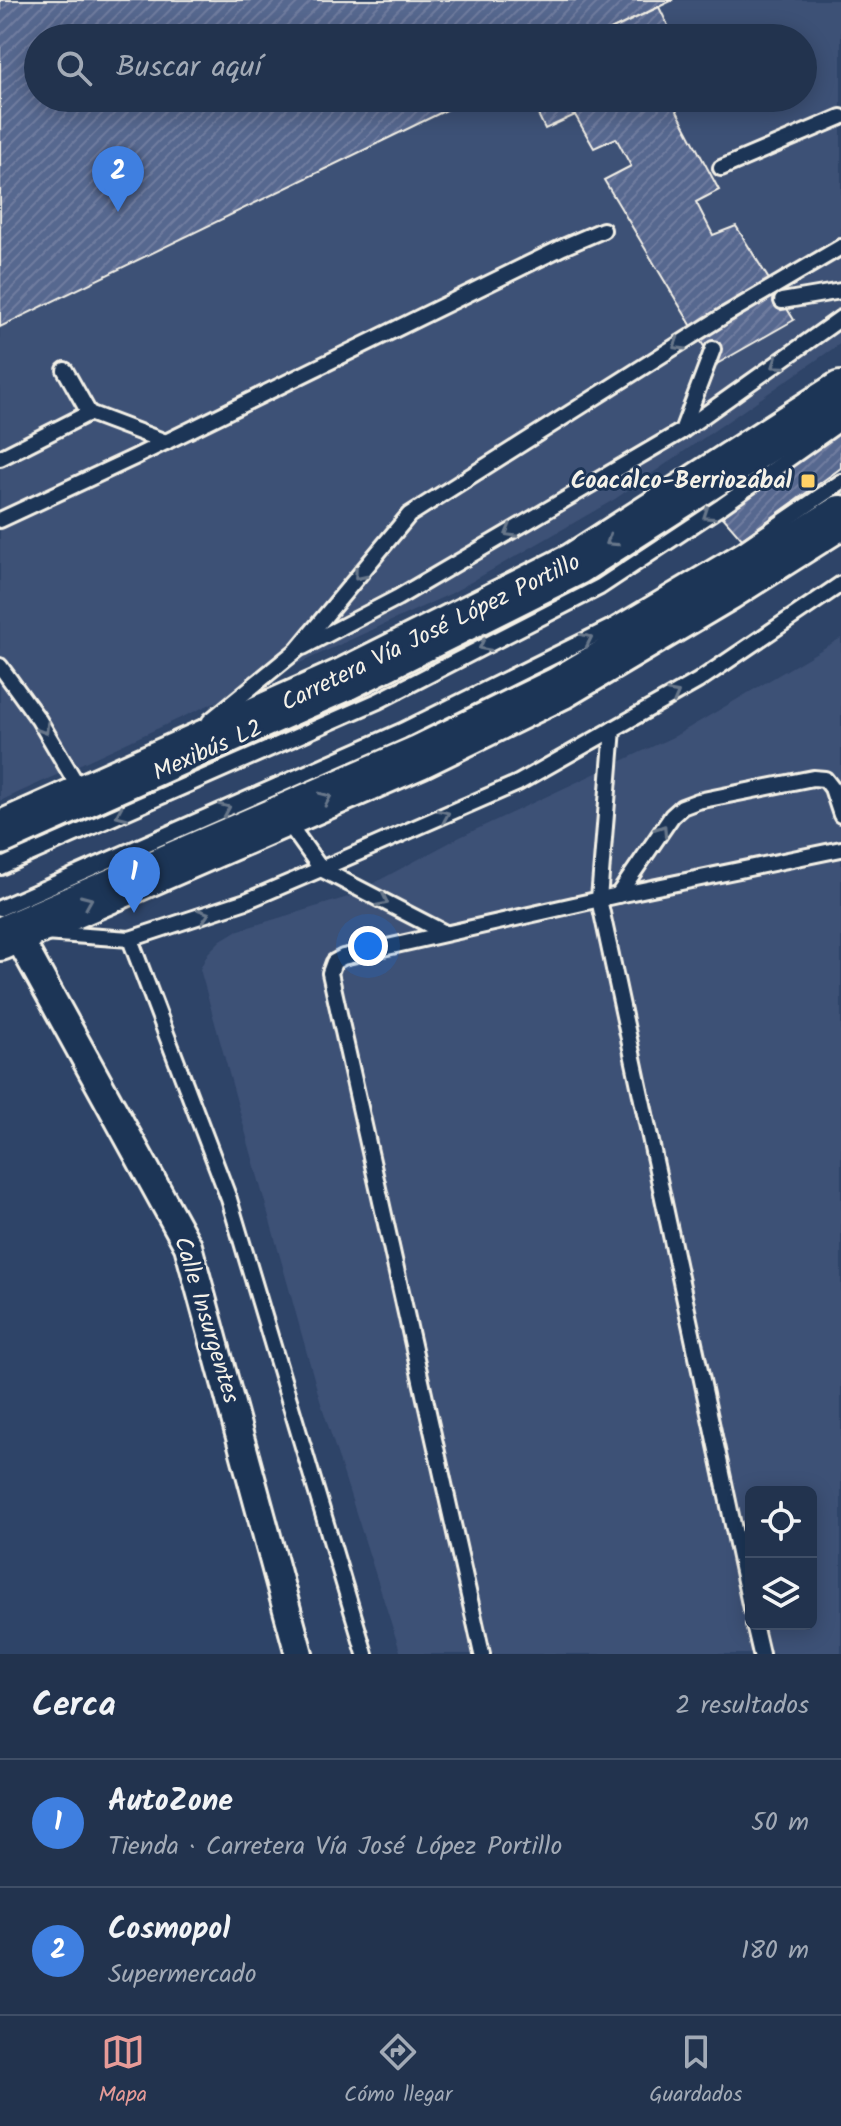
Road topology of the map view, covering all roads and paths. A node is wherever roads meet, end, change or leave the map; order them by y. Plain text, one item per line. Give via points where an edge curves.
1 (841, 117) edge
2 (721, 168) dead end
3 (603, 230) dead end
4 (841, 247) edge
5 (841, 291) edge
6 (782, 301) dead end
7 (841, 318) edge
8 (713, 349) dead end
9 (65, 370) dead end
10 (841, 393) edge
11 (89, 413) junction
12 (841, 422) edge
13 (682, 431) junction
14 (166, 442) junction
15 (0, 458) edge
16 (841, 482) edge
17 (841, 517) edge
18 (0, 520) edge
19 (841, 584) edge
20 (297, 650) junction
21 (0, 666) edge
22 (613, 729) junction
23 (161, 762) junction
24 (83, 795) junction
25 (841, 815) edge
26 (284, 817) junction
27 (0, 833) edge
28 (841, 849) edge
29 (0, 867) edge
30 (321, 869) junction
31 (618, 895) junction
32 (599, 899) junction
33 (5, 926) edge
34 (445, 933) junction
35 (130, 939) junction
36 (745, 1581) edge
37 (755, 1630) edge
38 (296, 1652) edge
39 (365, 1654) edge
40 (482, 1654) edge
41 (761, 1654) edge

1 - 2 lane
3 - 14 lane
4 -> 20 lane via 409,515
5 - 6 lane
7 -> 13 lane
8 - 13 lane
9 - 11 lane
10 -> 23 main road, Carretera Vía José López Portillo via 575,564 343,680
11 - 14 lane
11 - 15 lane
12 -> 29 lane, Mexibús L2 via 600,587 378,701
13 -> 20 lane via 397,598
14 - 18 lane
33 -> 16 lane via 612,627 743,549
26 -> 17 main road via 560,688
22 -> 19 lane via 698,681
20 - 23 lane
21 -> 24 lane
30 -> 22 lane via 518,783
22 - 32 lane
23 - 24 main road, Carretera Vía José López Portillo
24 - 27 main road, Carretera Vía José López Portillo
31 -> 25 lane via 672,816 698,801 825,779
26 - 30 lane
33 -> 26 main road
28 - 31 lane
30 -> 34 lane
35 -> 30 lane via 246,901
31 - 32 lane
32 - 34 lane
32 - 36 lane
33 - 35 lane
33 - 38 street, Calle Insurgentes via 188,1246
34 - 40 lane via 343,957 330,973
35 - 39 lane via 229,1199
37 - 41 lane

